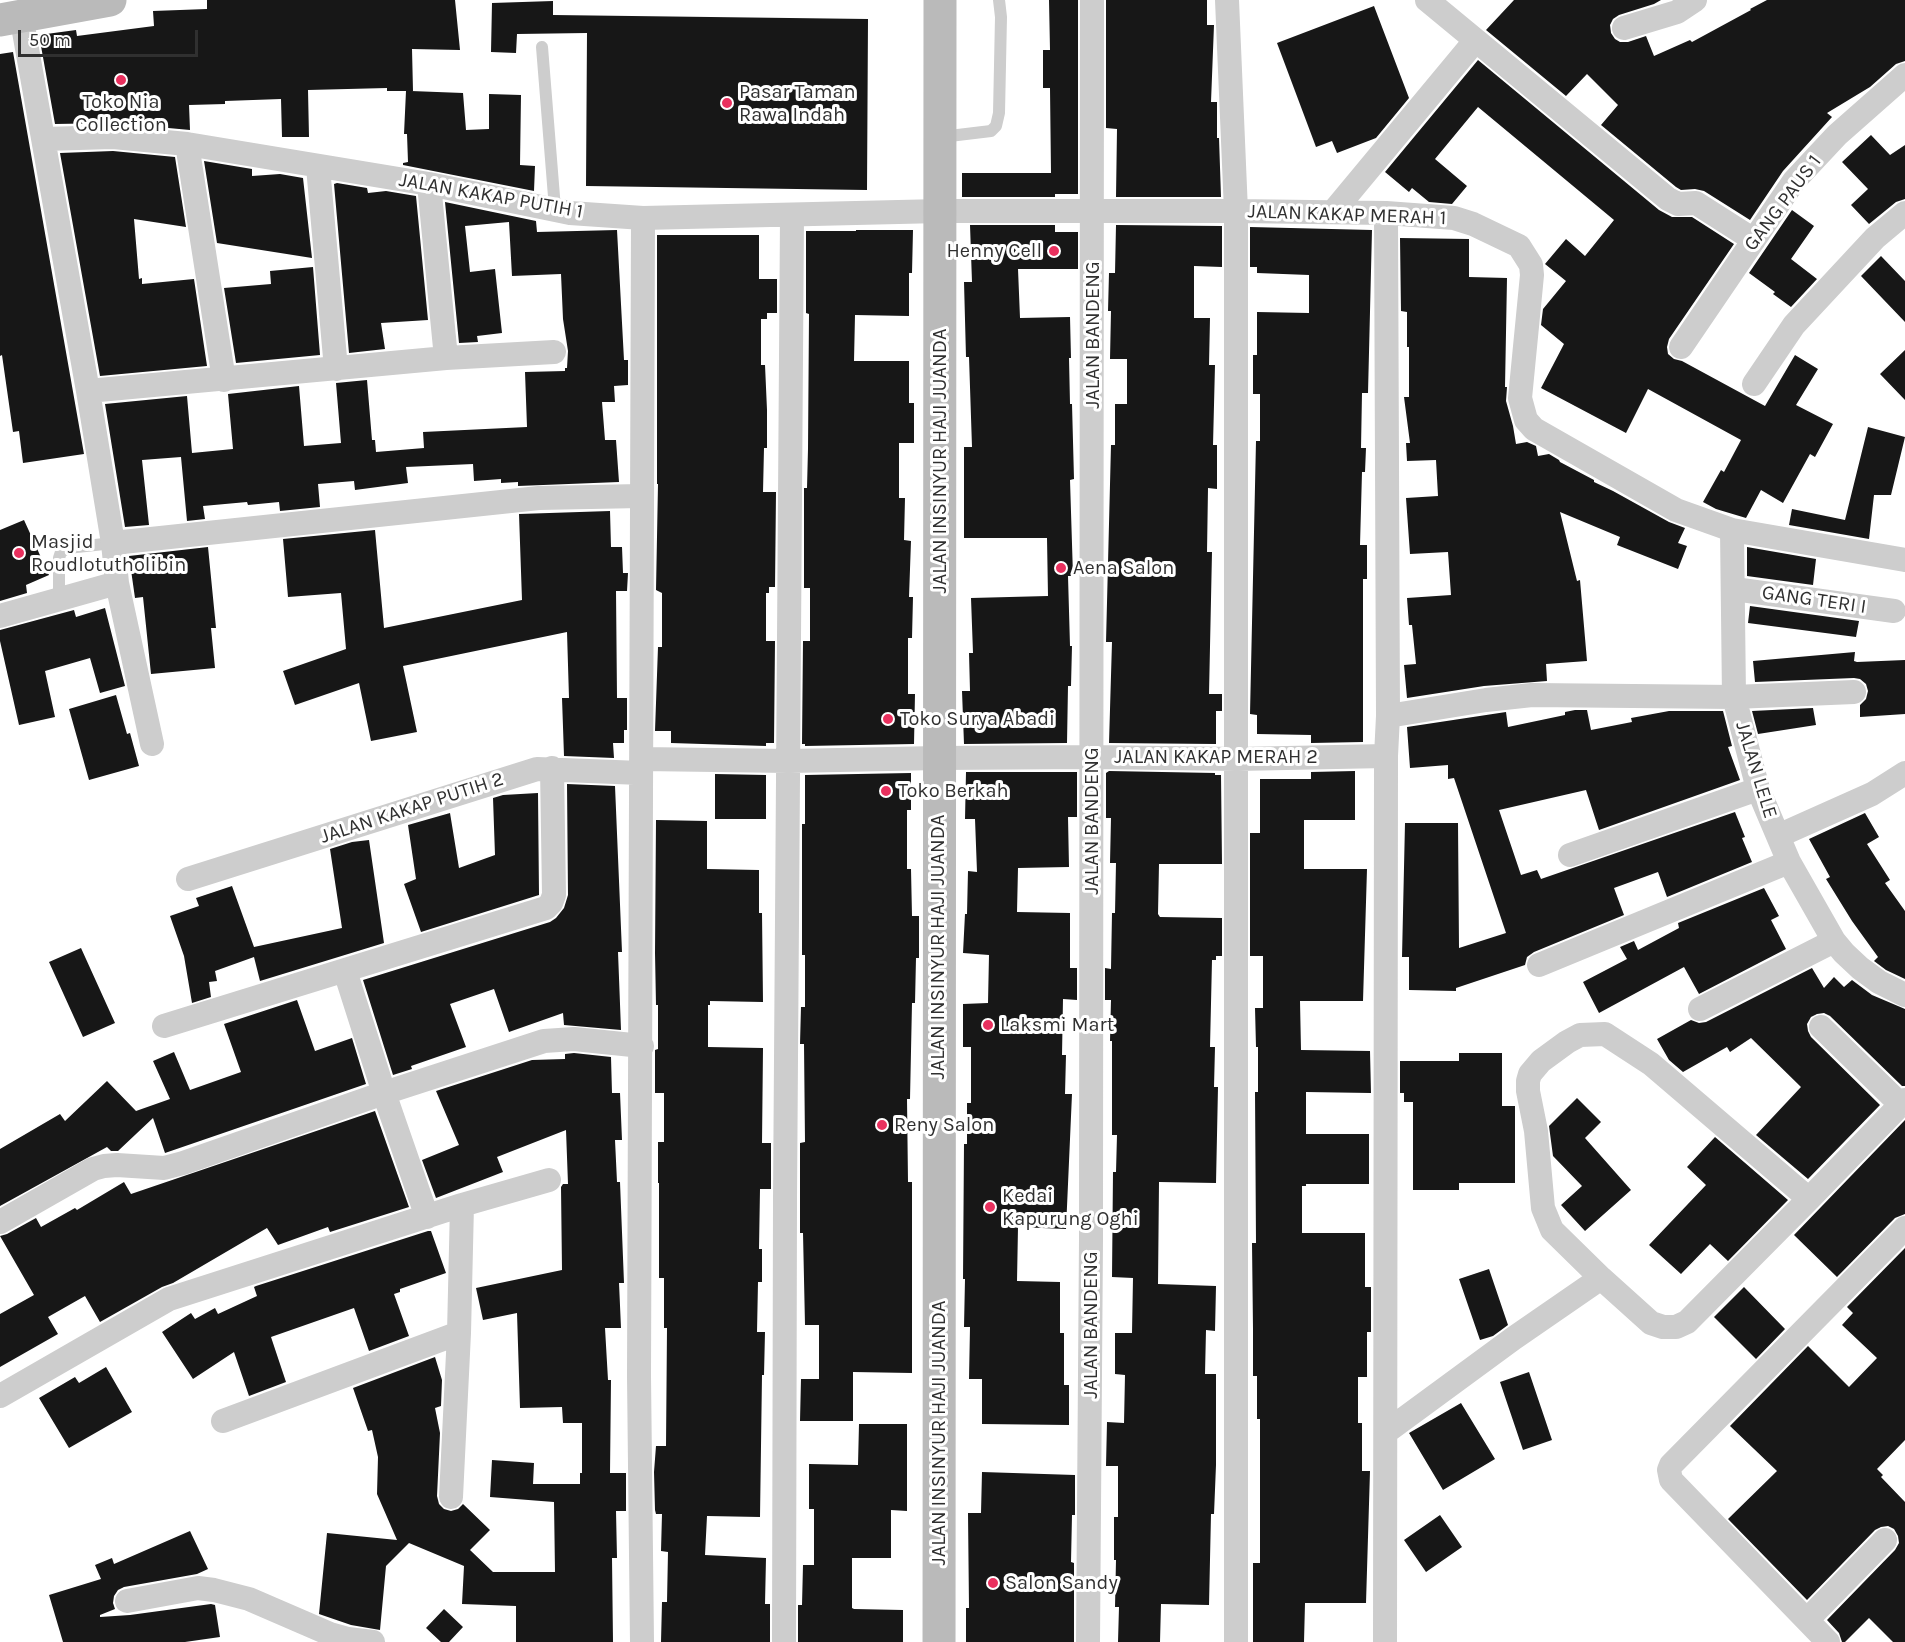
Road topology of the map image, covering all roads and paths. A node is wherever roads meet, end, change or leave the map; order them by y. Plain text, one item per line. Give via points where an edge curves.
1 (110, 0) edge
2 (940, 0) edge
3 (999, 0) edge
4 (1092, 0) edge
5 (1227, 0) edge
6 (1427, 0) edge
7 (1681, 4) edge
8 (27, 11) edge
9 (1624, 28) dead end
10 (1475, 41) junction
11 (542, 47) dead end
12 (1905, 75) edge
13 (940, 138) junction
14 (44, 139) junction
15 (187, 144) junction
16 (318, 167) junction
17 (429, 184) junction
18 (555, 210) junction
19 (941, 211) junction
20 (1094, 211) junction
21 (1236, 211) junction
22 (1333, 212) junction
23 (1386, 213) junction
24 (1905, 213) edge
25 (792, 216) junction
26 (642, 218) junction
27 (1754, 240) junction
28 (1681, 346) dead end
29 (554, 352) dead end
30 (446, 358) junction
31 (336, 369) junction
32 (224, 380) junction
33 (1754, 384) dead end
34 (88, 391) junction
35 (641, 496) junction
36 (1732, 530) junction
37 (113, 543) junction
38 (1905, 560) edge
39 (117, 583) junction
40 (1734, 589) junction
41 (59, 599) junction
42 (1894, 611) dead end
43 (0, 616) edge
44 (1854, 692) dead end
45 (1734, 698) junction
46 (1388, 716) junction
47 (153, 744) dead end
48 (1386, 756) junction
49 (1092, 757) junction
50 (938, 758) junction
51 (1237, 759) junction
52 (789, 761) junction
53 (642, 766) junction
54 (552, 768) junction
55 (1905, 773) edge
56 (1758, 789) junction
57 (1778, 836) junction
58 (1570, 855) dead end
59 (1789, 862) junction
60 (188, 879) dead end
61 (1834, 941) junction
62 (1539, 965) dead end
63 (345, 971) junction
64 (1905, 995) edge
65 (1700, 1009) dead end
66 (164, 1026) dead end
67 (1821, 1027) dead end
68 (642, 1046) junction
69 (384, 1093) junction
70 (1903, 1102) edge
71 (549, 1180) dead end
72 (1809, 1199) junction
73 (462, 1205) junction
74 (427, 1217) junction
75 (0, 1222) edge
76 (1905, 1228) edge
77 (1601, 1278) junction
78 (459, 1333) junction
79 (0, 1396) edge
80 (223, 1421) dead end
81 (1386, 1432) junction
82 (451, 1497) dead end
83 (1885, 1540) dead end
84 (127, 1601) dead end
85 (1807, 1620) junction
86 (373, 1642) edge
87 (642, 1642) edge
88 (784, 1642) edge
89 (939, 1642) edge
90 (1088, 1642) edge
91 (1236, 1642) edge
92 (1385, 1642) edge
93 (1828, 1642) edge

1 - 8 street
2 - 13 street, JALAN INSINYUR HAJI JUANDA
3 - 13 lane via 996,126 991,131
4 - 20 street, JALAN BANDENG
5 - 21 street
6 - 10 street
7 - 9 street
8 - 14 street
10 - 22 street
10 - 27 street via 1668,200 1696,203
11 - 18 lane
12 - 27 street, GANG PAUS 1 via 1836,135 1794,181
13 - 19 street, JALAN INSINYUR HAJI JUANDA
14 - 15 street, JALAN KAKAP PUTIH 1 via 113,137
14 - 34 street
15 - 16 street, JALAN KAKAP PUTIH 1
15 - 32 street
16 - 17 street, JALAN KAKAP PUTIH 1
16 - 31 street
17 - 18 street, JALAN KAKAP PUTIH 1
17 - 30 street
18 - 26 street, JALAN KAKAP PUTIH 1
19 - 20 street, JALAN KAKAP MERAH 1
19 - 25 street, JALAN KAKAP PUTIH 1
19 - 50 street, JALAN INSINYUR HAJI JUANDA
20 - 21 street, JALAN KAKAP MERAH 1
20 - 49 street, JALAN BANDENG
21 - 22 street, JALAN KAKAP MERAH 1
21 - 51 street
22 - 23 street, JALAN KAKAP MERAH 1
23 - 36 street, JALAN KAKAP MERAH 1 via 1454,218 1518,246 1532,275 1520,398 1526,420 1534,429 1676,510
23 - 46 street
24 - 33 street via 1875,238 1794,325
25 - 26 street, JALAN KAKAP PUTIH 1
25 - 52 street
26 - 35 street
27 - 28 street, GANG PAUS 1
29 - 30 street
30 - 31 street
31 - 32 street
32 - 34 street
34 - 37 street
35 - 37 street via 539,498
35 - 53 street
36 - 38 street, JALAN KAKAP MERAH 1
36 - 40 street, JALAN LELE
37 - 39 street
37 - 41 lane via 61,552
39 - 41 street
39 - 47 street
40 - 42 street, GANG TERI I
40 - 45 street, JALAN LELE
41 - 43 street
44 - 45 street
45 - 46 street via 1532,695
45 - 56 street, JALAN LELE
46 - 48 street
48 - 51 street, JALAN KAKAP MERAH 2
48 - 81 street
49 - 50 street, JALAN KAKAP MERAH 2
49 - 51 street, JALAN KAKAP MERAH 2
49 - 90 street, JALAN BANDENG
50 - 52 street, JALAN KAKAP PUTIH 2
50 - 89 street, JALAN INSINYUR HAJI JUANDA
51 - 91 street
52 - 53 street, JALAN KAKAP PUTIH 2
52 - 88 street
53 - 54 street, JALAN KAKAP PUTIH 2
53 - 68 street
54 - 60 street, JALAN KAKAP PUTIH 2 via 524,772
54 - 63 street via 554,895 546,908
55 - 57 street via 1872,794
56 - 57 street, JALAN LELE
56 - 58 street
57 - 59 street, JALAN LELE
59 - 61 street, JALAN LELE
59 - 62 street
61 - 64 street, JALAN LELE via 1860,968
61 - 65 street
63 - 66 street
63 - 69 street
67 - 70 street
68 - 69 street via 544,1041
68 - 87 street
69 - 74 street
69 - 75 street via 164,1168 117,1165 93,1169
70 - 72 street
71 - 73 street
72 - 77 street via 1687,1322 1676,1327 1651,1323
72 - 77 street via 1651,1065 1605,1034 1580,1035 1541,1061 1530,1074 1528,1091 1543,1208 1552,1230
73 - 74 street
73 - 78 street
74 - 79 street via 169,1299
76 - 85 street via 1669,1470 1671,1480
77 - 81 street
78 - 80 street
78 - 82 street
81 - 92 street
83 - 85 street
84 - 86 street via 198,1588 214,1590 249,1599 330,1634
85 - 93 street

